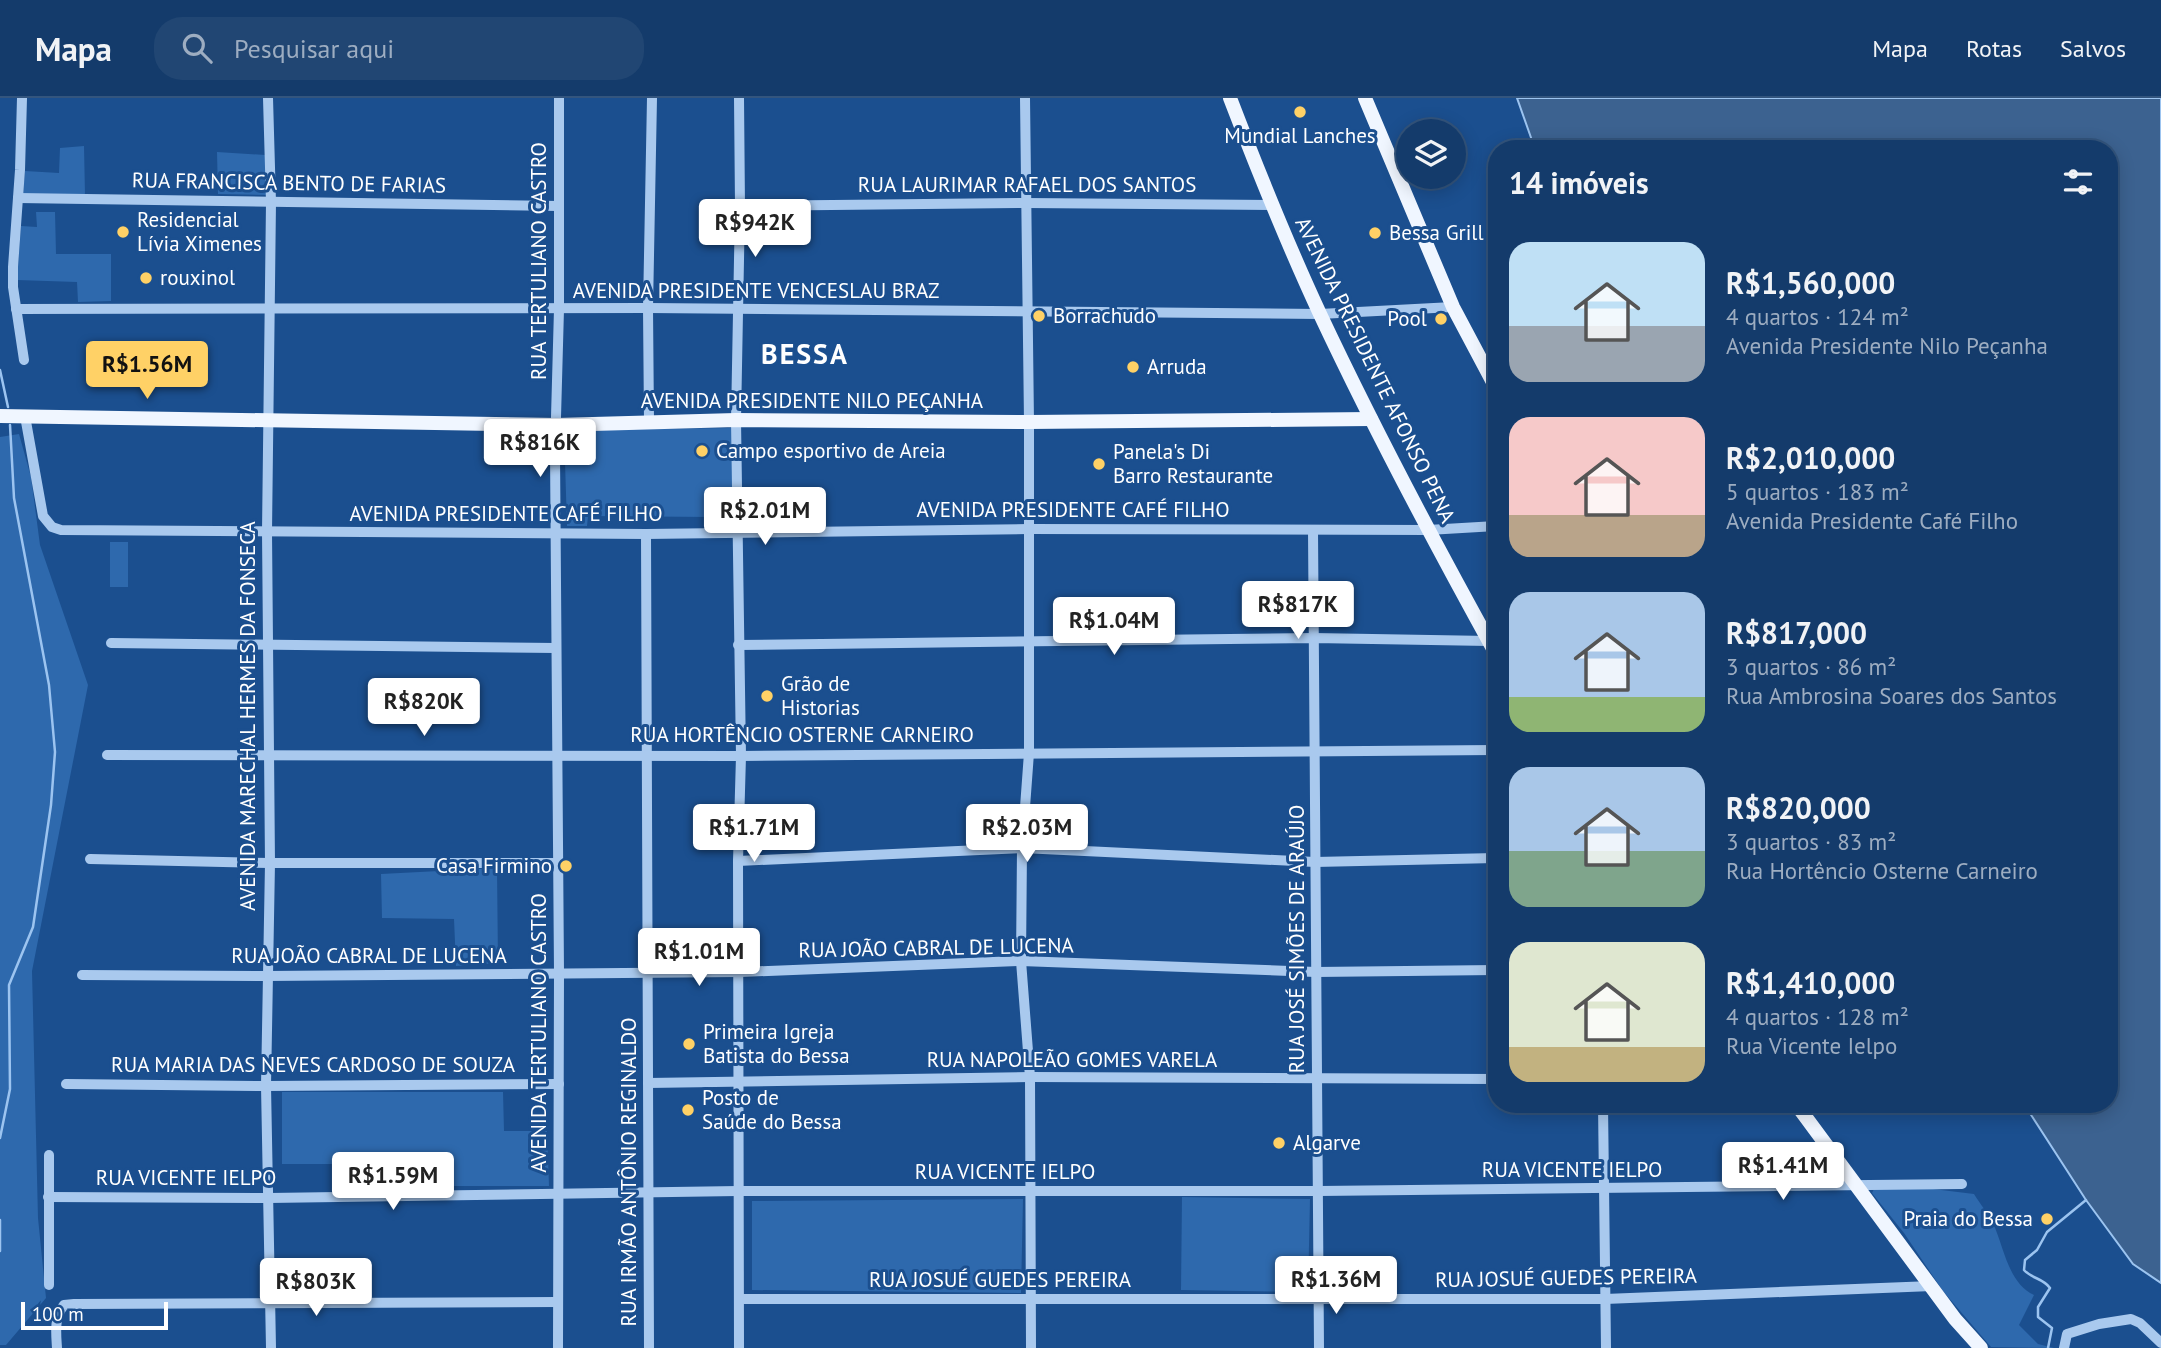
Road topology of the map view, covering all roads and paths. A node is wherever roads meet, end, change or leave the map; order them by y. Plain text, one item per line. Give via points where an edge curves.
1 (22, 98) edge
2 (268, 98) edge
3 (559, 98) edge
4 (652, 98) edge
5 (739, 98) edge
6 (1025, 98) edge
7 (1230, 98) edge
8 (1365, 98) edge
9 (18, 198) junction
10 (271, 202) junction
11 (1026, 203) junction
12 (1272, 205) junction
13 (559, 206) junction
14 (740, 206) junction
15 (1453, 307) junction
16 (648, 308) junction
17 (16, 309) junction
18 (559, 309) junction
19 (739, 309) junction
20 (270, 310) junction
21 (1028, 311) junction
22 (1320, 314) junction
23 (24, 360) dead end
24 (1488, 373) edge
25 (0, 416) edge
26 (25, 416) junction
27 (1371, 419) junction
28 (268, 420) junction
29 (736, 420) junction
30 (649, 422) junction
31 (1029, 422) junction
32 (557, 425) junction
33 (1488, 526) edge
34 (1028, 529) junction
35 (1313, 530) junction
36 (1428, 530) junction
37 (267, 532) junction
38 (737, 532) junction
39 (556, 533) junction
40 (646, 534) junction
41 (1314, 638) junction
42 (1488, 638) edge
43 (111, 643) dead end
44 (1028, 643) junction
45 (268, 644) junction
46 (738, 645) junction
47 (1488, 647) edge
48 (556, 648) junction
49 (1488, 750) edge
50 (1316, 751) junction
51 (1028, 753) junction
52 (270, 754) junction
53 (107, 755) dead end
54 (558, 755) junction
55 (647, 755) junction
56 (741, 755) junction
57 (1021, 848) junction
58 (1488, 858) edge
59 (90, 859) dead end
60 (738, 860) junction
61 (1315, 862) junction
62 (270, 863) junction
63 (558, 863) junction
64 (1021, 961) junction
65 (1488, 970) edge
66 (646, 972) junction
67 (740, 972) junction
68 (1317, 972) junction
69 (559, 973) junction
70 (82, 975) dead end
71 (267, 976) junction
72 (1030, 1077) junction
73 (1488, 1079) edge
74 (1317, 1080) junction
75 (739, 1082) junction
76 (648, 1083) junction
77 (66, 1084) dead end
78 (559, 1084) junction
79 (266, 1086) junction
80 (1603, 1113) edge
81 (1803, 1113) edge
82 (49, 1155) dead end
83 (1962, 1184) dead end
84 (1856, 1185) junction
85 (1604, 1189) junction
86 (738, 1191) junction
87 (1030, 1191) junction
88 (1320, 1191) junction
89 (649, 1193) junction
90 (559, 1194) junction
91 (48, 1197) junction
92 (269, 1198) junction
93 (49, 1285) dead end
94 (1932, 1286) junction
95 (739, 1299) junction
96 (1030, 1300) junction
97 (1319, 1300) junction
98 (1605, 1300) junction
99 (558, 1302) junction
100 (271, 1303) junction
101 (2161, 1343) edge
102 (1976, 1347) edge
103 (57, 1348) edge
104 (271, 1348) edge
105 (558, 1348) edge
106 (649, 1348) edge
107 (739, 1348) edge
108 (1031, 1348) edge
109 (1319, 1348) edge
110 (1605, 1348) edge
111 (2064, 1348) edge

1 - 9 street
2 - 10 street, AVENIDA MARECHAL HERMES DA FONSECA
3 - 13 street, RUA TERTULIANO CASTRO
4 - 16 street
5 - 14 street
6 - 11 street
7 - 12 main road, AVENIDA PRESIDENTE AFONSO PENA
8 - 15 main road
9 - 10 street, RUA FRANCISCA BENTO DE FARIAS
9 - 17 street via 13,267
10 - 13 street, RUA FRANCISCA BENTO DE FARIAS
10 - 20 street, AVENIDA MARECHAL HERMES DA FONSECA
11 - 12 street, RUA LAURIMAR RAFAEL DOS SANTOS
11 - 14 street, RUA LAURIMAR RAFAEL DOS SANTOS
11 - 21 street
12 - 22 main road, AVENIDA PRESIDENTE AFONSO PENA
13 - 18 street, RUA TERTULIANO CASTRO
14 - 19 street
15 - 22 street, AVENIDA PRESIDENTE VENCESLAU BRAZ
15 - 24 main road
16 - 18 street, AVENIDA PRESIDENTE VENCESLAU BRAZ
16 - 19 street, AVENIDA PRESIDENTE VENCESLAU BRAZ
16 - 30 street
17 - 20 street, AVENIDA PRESIDENTE VENCESLAU BRAZ
17 - 23 street
18 - 20 street, AVENIDA PRESIDENTE VENCESLAU BRAZ
18 - 32 street, RUA TERTULIANO CASTRO
19 - 21 street, AVENIDA PRESIDENTE VENCESLAU BRAZ
19 - 29 street
20 - 28 street, AVENIDA MARECHAL HERMES DA FONSECA
21 - 22 street, AVENIDA PRESIDENTE VENCESLAU BRAZ
21 - 31 street
22 - 27 main road, AVENIDA PRESIDENTE AFONSO PENA
25 - 26 main road, AVENIDA PRESIDENTE NILO PEÇANHA
26 - 28 main road, AVENIDA PRESIDENTE NILO PEÇANHA
26 - 37 street, AVENIDA PRESIDENTE CAFÉ FILHO via 43,516 52,527
27 - 31 main road, AVENIDA PRESIDENTE NILO PEÇANHA
27 - 36 main road, AVENIDA PRESIDENTE AFONSO PENA
28 - 32 main road, AVENIDA PRESIDENTE NILO PEÇANHA
28 - 37 street, AVENIDA MARECHAL HERMES DA FONSECA
29 - 30 main road, AVENIDA PRESIDENTE NILO PEÇANHA
29 - 31 main road, AVENIDA PRESIDENTE NILO PEÇANHA
29 - 38 street
30 - 32 main road, AVENIDA PRESIDENTE NILO PEÇANHA
31 - 34 street
32 - 39 street, AVENIDA TERTULIANO CASTRO
33 - 36 street, AVENIDA PRESIDENTE CAFÉ FILHO
34 - 35 street, AVENIDA PRESIDENTE CAFÉ FILHO
34 - 38 street, AVENIDA PRESIDENTE CAFÉ FILHO
34 - 44 street
35 - 36 street, AVENIDA PRESIDENTE CAFÉ FILHO
35 - 41 street, RUA JOSÉ SIMÕES DE ARAÚJO
36 - 42 main road, AVENIDA PRESIDENTE AFONSO PENA
37 - 39 street, AVENIDA PRESIDENTE CAFÉ FILHO
37 - 45 street, AVENIDA MARECHAL HERMES DA FONSECA
38 - 40 street, AVENIDA PRESIDENTE CAFÉ FILHO
38 - 46 street
39 - 40 street, AVENIDA PRESIDENTE CAFÉ FILHO
39 - 48 street, AVENIDA TERTULIANO CASTRO
40 - 55 street, RUA IRMÃO ANTÔNIO REGINALDO
41 - 44 street
41 - 47 street
41 - 50 street, RUA JOSÉ SIMÕES DE ARAÚJO
43 - 45 street
44 - 46 street
44 - 51 street
45 - 48 street
45 - 52 street, AVENIDA MARECHAL HERMES DA FONSECA
46 - 56 street
48 - 54 street, AVENIDA TERTULIANO CASTRO
49 - 50 street, RUA HORTÊNCIO OSTERNE CARNEIRO
50 - 51 street, RUA HORTÊNCIO OSTERNE CARNEIRO
50 - 61 street, RUA JOSÉ SIMÕES DE ARAÚJO
51 - 56 street, RUA HORTÊNCIO OSTERNE CARNEIRO
51 - 57 street
52 - 53 street, RUA HORTÊNCIO OSTERNE CARNEIRO
52 - 54 street, RUA HORTÊNCIO OSTERNE CARNEIRO
52 - 62 street, AVENIDA MARECHAL HERMES DA FONSECA
54 - 55 street, RUA HORTÊNCIO OSTERNE CARNEIRO
54 - 63 street, AVENIDA TERTULIANO CASTRO
55 - 56 street, RUA HORTÊNCIO OSTERNE CARNEIRO
55 - 66 street, RUA IRMÃO ANTÔNIO REGINALDO
56 - 60 street
57 - 60 street
57 - 61 street
57 - 64 street
58 - 61 street
59 - 62 street
60 - 67 street
61 - 68 street, RUA JOSÉ SIMÕES DE ARAÚJO
62 - 63 street
62 - 71 street, AVENIDA MARECHAL HERMES DA FONSECA
63 - 69 street, AVENIDA TERTULIANO CASTRO
64 - 67 street, RUA JOÃO CABRAL DE LUCENA
64 - 68 street, RUA JOÃO CABRAL DE LUCENA
64 - 72 street
65 - 68 street, RUA JOÃO CABRAL DE LUCENA
66 - 67 street, RUA JOÃO CABRAL DE LUCENA
66 - 69 street, RUA JOÃO CABRAL DE LUCENA
66 - 76 street, RUA IRMÃO ANTÔNIO REGINALDO
67 - 75 street
68 - 74 street, RUA JOSÉ SIMÕES DE ARAÚJO
69 - 71 street, RUA JOÃO CABRAL DE LUCENA
69 - 78 street, AVENIDA TERTULIANO CASTRO
70 - 71 street, RUA JOÃO CABRAL DE LUCENA
71 - 79 street, AVENIDA MARECHAL HERMES DA FONSECA
72 - 74 street, RUA NAPOLEÃO GOMES VARELA
72 - 75 street, RUA NAPOLEÃO GOMES VARELA
72 - 87 street
73 - 74 street, RUA NAPOLEÃO GOMES VARELA
74 - 88 street, RUA JOSÉ SIMÕES DE ARAÚJO
75 - 76 street, RUA NAPOLEÃO GOMES VARELA
75 - 86 street
76 - 89 street, RUA IRMÃO ANTÔNIO REGINALDO
77 - 79 street, RUA MARIA DAS NEVES CARDOSO DE SOUZA
78 - 79 street, RUA MARIA DAS NEVES CARDOSO DE SOUZA
78 - 90 street, AVENIDA TERTULIANO CASTRO
79 - 92 street, AVENIDA MARECHAL HERMES DA FONSECA
80 - 85 street
81 - 84 main road
82 - 91 street
83 - 84 street, RUA VICENTE IELPO
84 - 85 street, RUA VICENTE IELPO
84 - 94 main road
85 - 88 street, RUA VICENTE IELPO
85 - 98 street
86 - 87 street, RUA VICENTE IELPO
86 - 89 street, RUA VICENTE IELPO
86 - 95 street
87 - 88 street, RUA VICENTE IELPO
87 - 96 street
88 - 97 street, RUA JOSÉ SIMÕES DE ARAÚJO
89 - 90 street, RUA VICENTE IELPO
89 - 106 street, RUA IRMÃO ANTÔNIO REGINALDO
90 - 92 street, RUA VICENTE IELPO
90 - 99 street, AVENIDA TERTULIANO CASTRO
91 - 92 street, RUA VICENTE IELPO
91 - 93 street
92 - 100 street, AVENIDA MARECHAL HERMES DA FONSECA
94 - 98 street, RUA JOSUÉ GUEDES PEREIRA
94 - 102 main road
95 - 96 street, RUA JOSUÉ GUEDES PEREIRA
95 - 107 street
96 - 97 street, RUA JOSUÉ GUEDES PEREIRA
96 - 108 street
97 - 98 street, RUA JOSUÉ GUEDES PEREIRA
97 - 109 street, RUA JOSÉ SIMÕES DE ARAÚJO
98 - 110 street
99 - 100 street
99 - 105 street, AVENIDA TERTULIANO CASTRO
100 - 103 street via 64,1305 57,1318
100 - 104 street, AVENIDA MARECHAL HERMES DA FONSECA
101 - 111 street via 2140,1323 2126,1318 2067,1334

